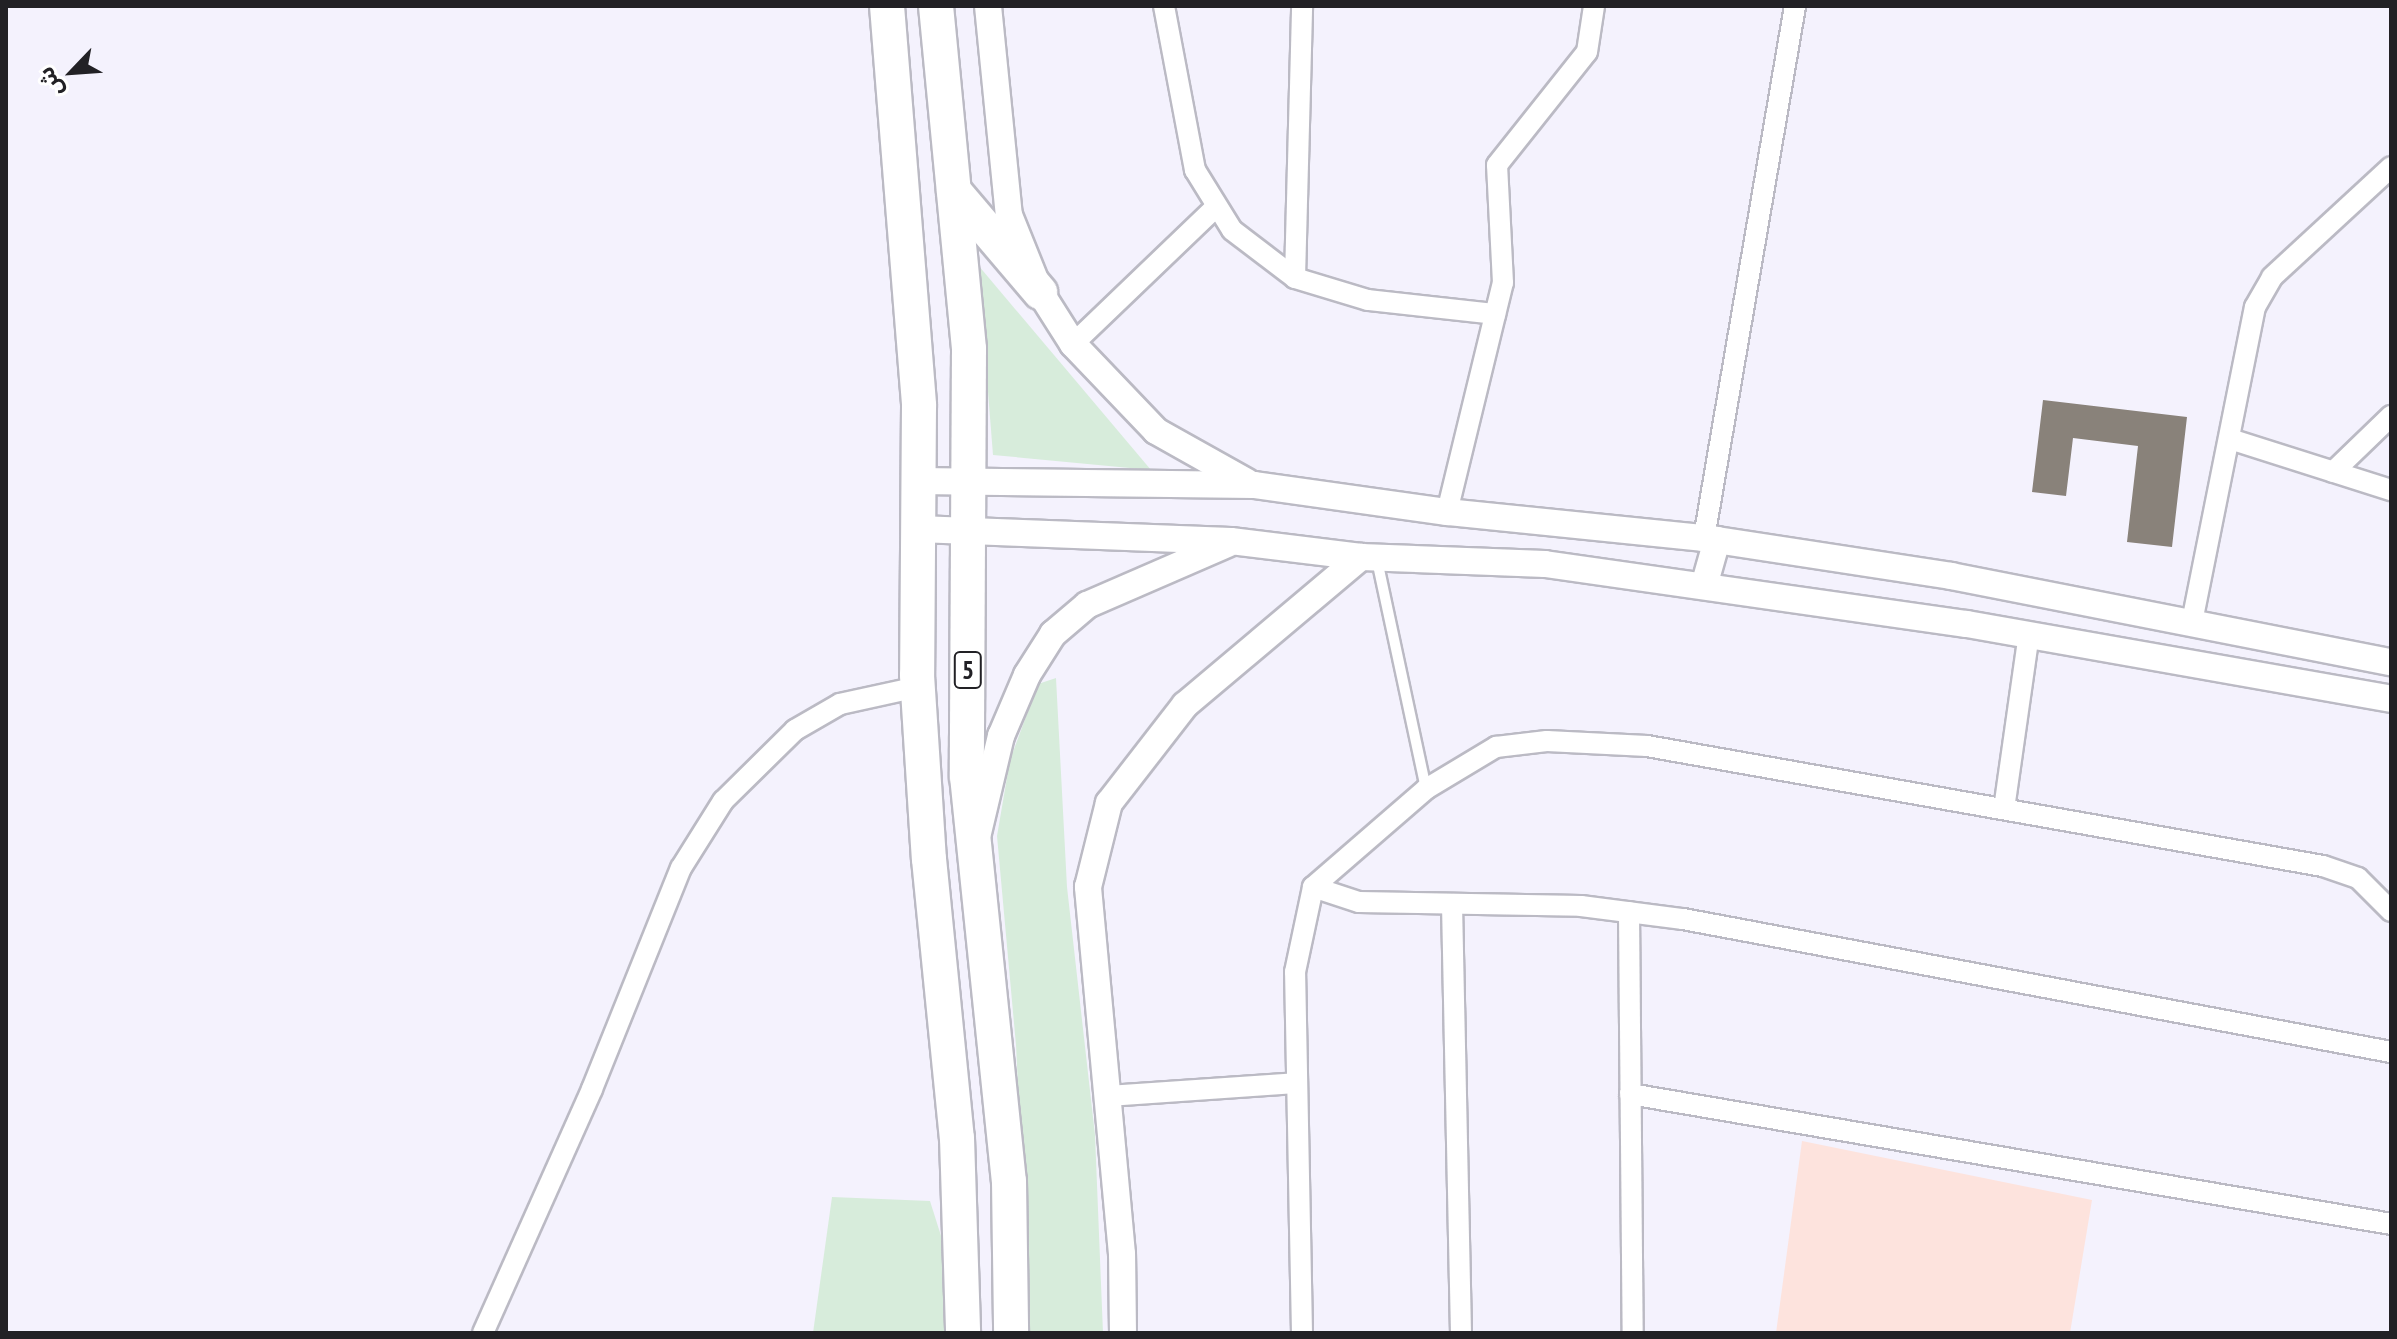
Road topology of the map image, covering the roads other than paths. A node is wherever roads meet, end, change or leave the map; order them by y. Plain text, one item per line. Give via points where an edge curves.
1 (887, 6) edge
2 (936, 6) edge
3 (988, 6) edge
4 (1164, 6) edge
5 (1594, 6) edge
6 (1795, 6) edge
7 (1305, 8) edge
8 (2391, 167) edge
9 (954, 191) junction
10 (1217, 206) junction
11 (1295, 278) junction
12 (1040, 292) junction
13 (1495, 314) junction
14 (1073, 344) junction
15 (2391, 416) edge
16 (2230, 439) junction
17 (2333, 472) junction
18 (918, 481) junction
19 (968, 483) junction
20 (1254, 485) junction
21 (2391, 490) edge
22 (1447, 512) junction
23 (968, 528) junction
24 (918, 529) junction
25 (1711, 539) junction
26 (1231, 541) junction
27 (1369, 557) junction
28 (1704, 586) junction
29 (2192, 622) junction
30 (2029, 634) junction
31 (2391, 662) edge
32 (918, 687) junction
33 (2391, 699) edge
34 (1426, 789) junction
35 (2004, 809) junction
36 (975, 849) junction
37 (1313, 887) junction
38 (1452, 904) junction
39 (2391, 911) edge
40 (1629, 912) junction
41 (2391, 1052) edge
42 (1297, 1083) junction
43 (1630, 1094) junction
44 (1107, 1096) junction
45 (2391, 1224) edge
46 (483, 1333) edge
47 (963, 1333) edge
48 (1011, 1333) edge
49 (1123, 1333) edge
50 (1302, 1333) edge
51 (1461, 1333) edge
52 (1633, 1333) edge

1 - 18 highway, 5 via 919,406
2 - 9 highway, 5
3 - 12 street via 1009,215
4 - 10 street via 1195,170
5 - 13 street via 1587,52 1497,165 1503,283
6 - 25 street
7 - 11 street
8 - 16 street via 2272,277 2255,307
9 - 12 highway
9 - 19 highway, 5 via 969,349
10 - 11 street via 1232,230
10 - 14 street
11 - 13 street via 1368,300
12 - 14 street
13 - 22 street
14 - 20 street via 1156,431
15 - 17 street
16 - 17 street
16 - 29 street
17 - 21 street
18 - 19 street
18 - 24 highway, 5
19 - 20 street
19 - 23 highway, 5
20 - 22 street
22 - 25 street
23 - 24 street
23 - 26 street
23 - 36 highway, 5 via 967,776
24 - 32 highway, 5
25 - 28 street
25 - 29 street via 1951,576
26 - 27 street
26 - 36 street via 1087,605 1053,634 1027,675 1001,736
27 - 28 street via 1545,564
27 - 34 lane
27 - 44 street via 1185,705 1109,803 1088,887
28 - 30 street
29 - 31 street
30 - 33 street
30 - 35 street
32 - 46 street via 840,704 795,730 723,801 681,868 586,1104
32 - 47 highway, 5 via 957,1138
34 - 35 street via 1496,747 1547,741 1647,746
34 - 37 street
35 - 39 street via 2323,866 2358,878
36 - 48 highway, 5 via 1009,1181
37 - 38 street via 1359,902
37 - 42 street via 1295,972
38 - 40 street
38 - 51 street
40 - 41 street via 1861,950
40 - 43 street
42 - 44 street
42 - 50 street
43 - 45 street
43 - 52 street
44 - 49 street via 1122,1254

